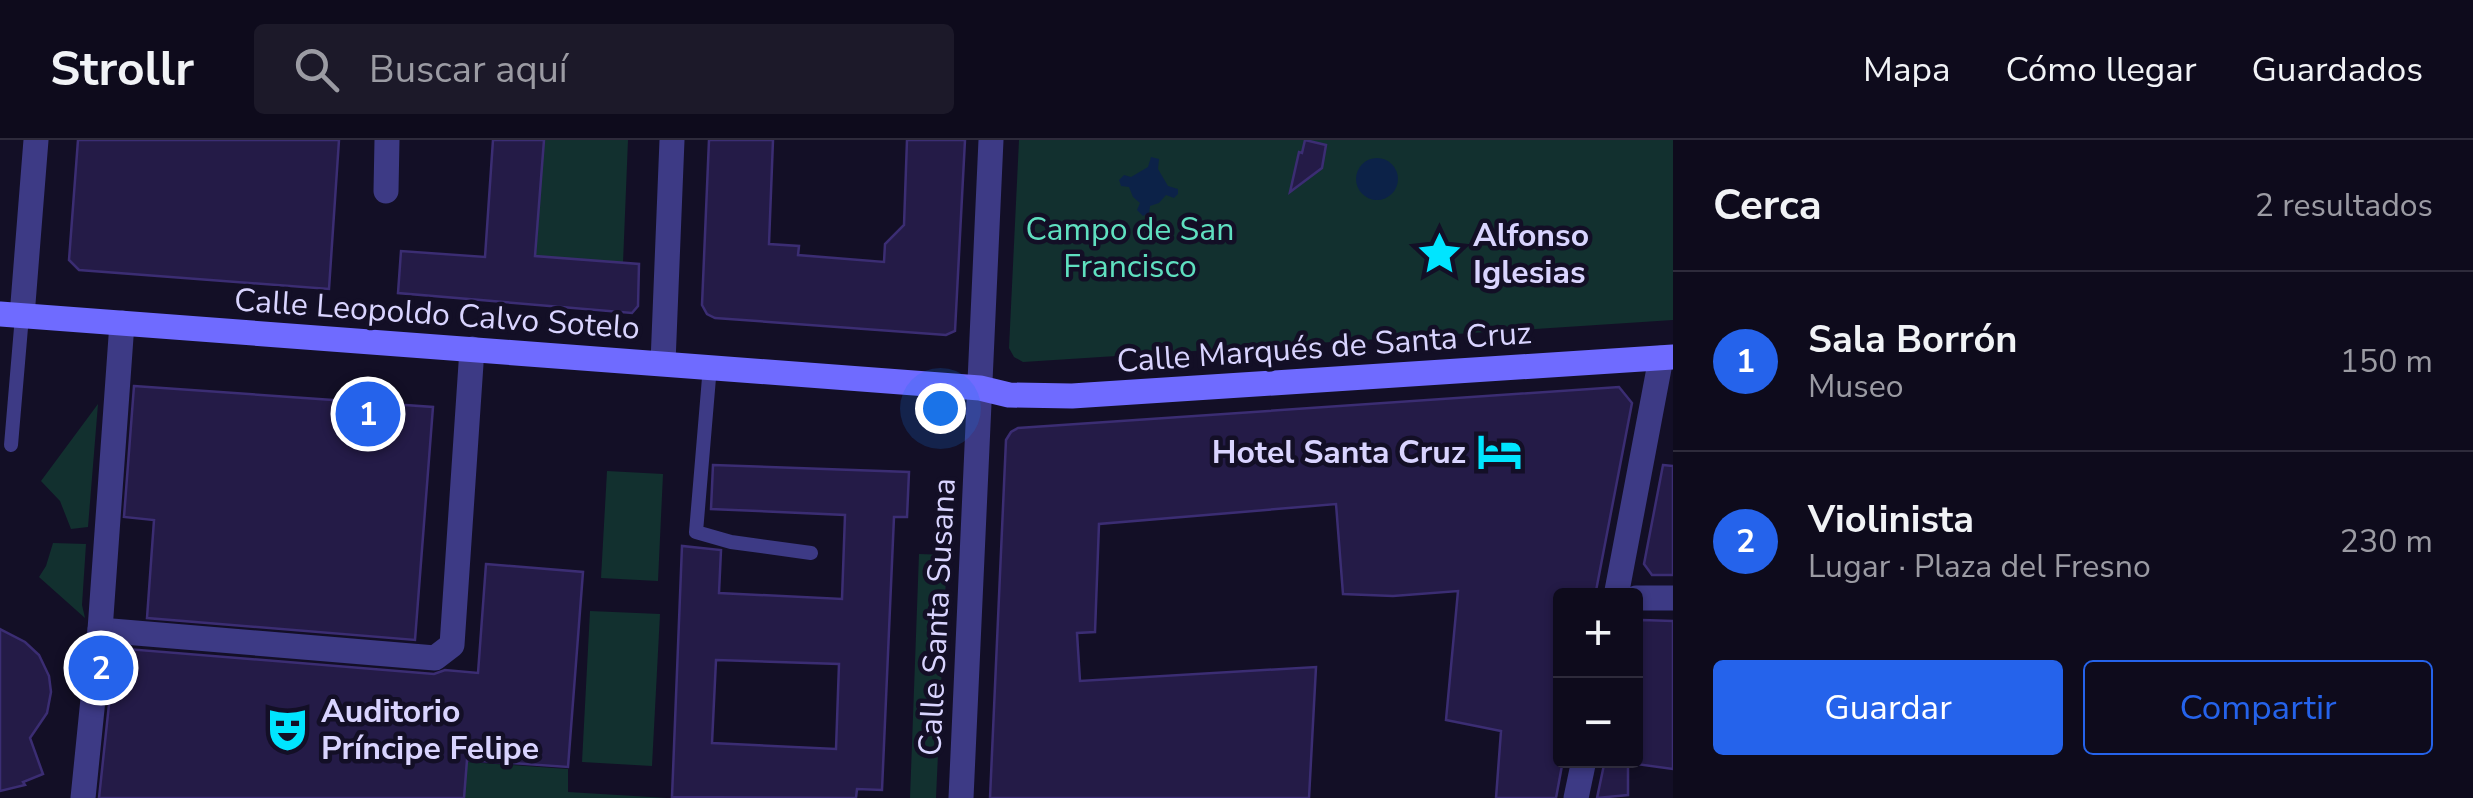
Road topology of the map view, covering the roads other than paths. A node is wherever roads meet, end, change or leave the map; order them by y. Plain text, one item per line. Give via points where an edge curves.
1 (36, 140) edge
2 (387, 140) edge
3 (672, 140) edge
4 (991, 140) edge
5 (386, 192) dead end
6 (11, 315) edge
7 (122, 323) junction
8 (472, 349) junction
9 (1667, 358) edge
10 (662, 363) junction
11 (710, 366) junction
12 (870, 380) joint
13 (980, 388) junction
14 (11, 444) dead end
15 (811, 553) dead end
16 (1618, 588) edge
17 (1643, 598) edge
18 (1673, 598) edge
19 (100, 630) junction
20 (1582, 768) edge
21 (83, 798) edge
22 (961, 798) edge
23 (1576, 798) edge

1 - 6 street
2 - 5 street
3 - 10 street
4 - 13 street, Calle Santa Susana
6 - 7 street, Calle Leopoldo Calvo Sotelo
6 - 14 lane
7 - 8 street, Calle Leopoldo Calvo Sotelo
7 - 19 street
8 - 10 street, Calle Leopoldo Calvo Sotelo
8 - 19 street via 452,645 435,658
9 - 13 street, Calle Marqués de Santa Cruz via 1072,396
9 - 16 street
10 - 11 street, Calle Leopoldo Calvo Sotelo
11 - 12 street, Calle Leopoldo Calvo Sotelo
11 - 15 lane via 696,532
12 - 13 street, Calle Marqués de Santa Cruz
13 - 22 street, Calle Santa Susana
17 - 18 street
19 - 21 street
20 - 23 street

